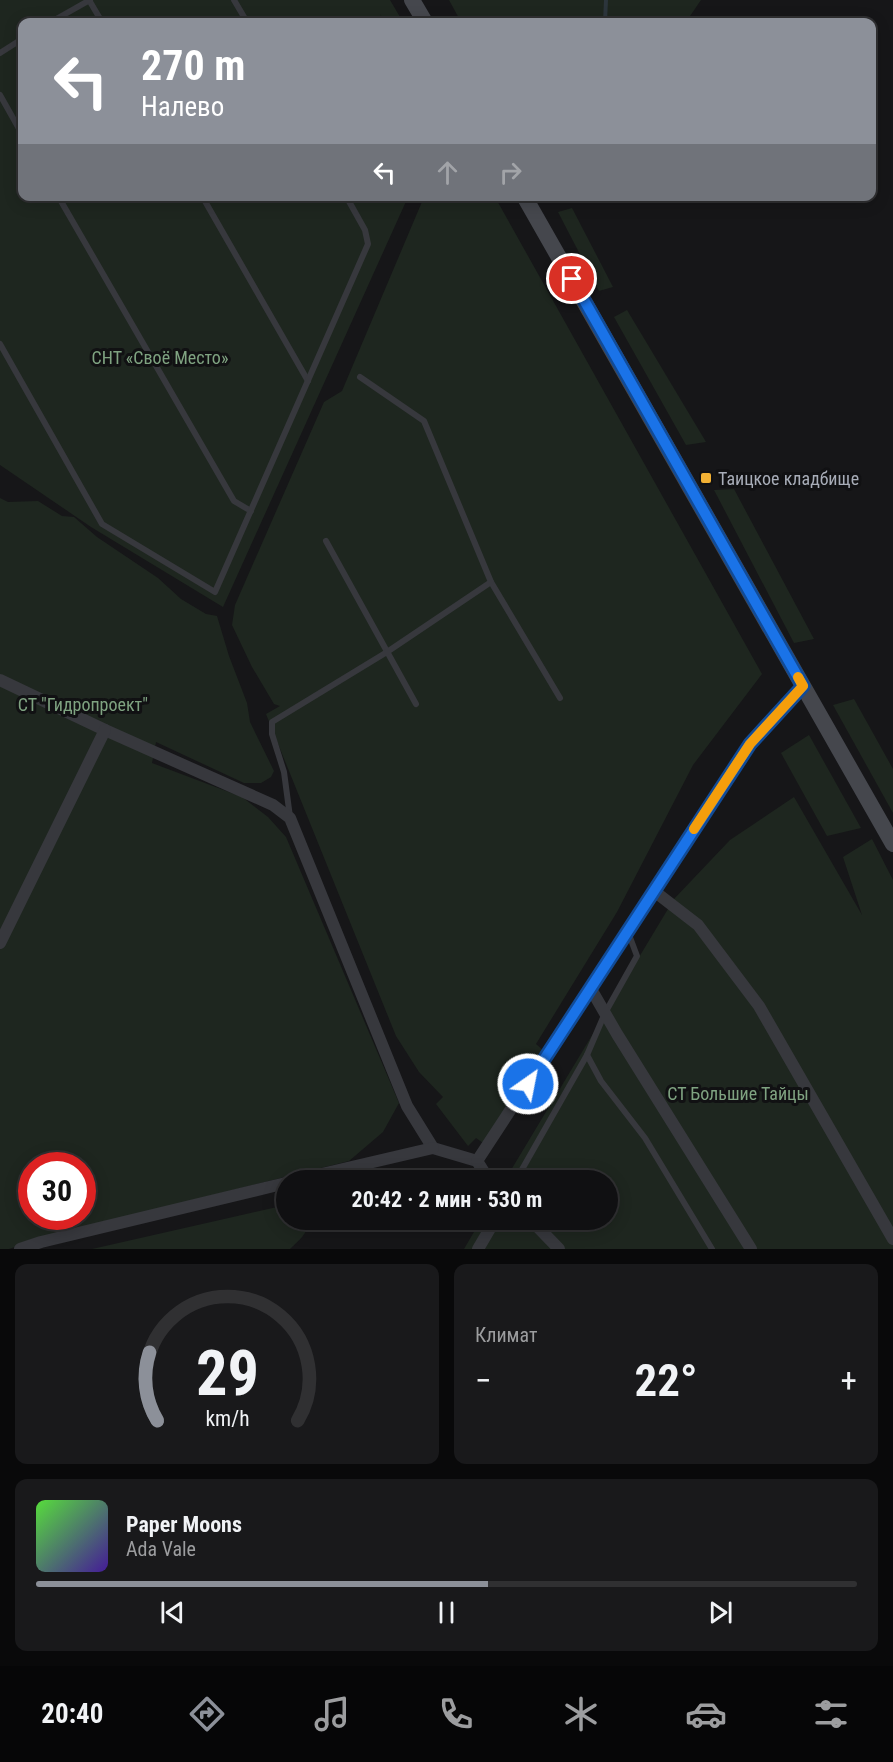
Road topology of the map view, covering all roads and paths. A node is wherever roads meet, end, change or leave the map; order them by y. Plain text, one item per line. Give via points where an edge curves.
1 (89, 0) edge
2 (234, 0) edge
3 (412, 0) edge
4 (58, 18) edge
5 (100, 18) edge
6 (245, 18) edge
7 (423, 18) edge
8 (18, 42) edge
9 (0, 53) edge
10 (0, 95) edge
11 (18, 127) edge
12 (61, 201) edge
13 (205, 201) edge
14 (348, 201) edge
15 (527, 201) edge
16 (0, 344) edge
17 (360, 377) dead end
18 (308, 381) junction
19 (251, 511) junction
20 (326, 541) dead end
21 (491, 582) junction
22 (387, 651) junction
23 (0, 680) edge
24 (803, 686) junction
25 (560, 698) dead end
26 (416, 704) dead end
27 (105, 730) junction
28 (290, 818) junction
29 (893, 844) edge
30 (654, 891) junction
31 (628, 932) junction
32 (0, 944) edge
33 (591, 989) junction
34 (604, 1013) junction
35 (587, 1054) junction
36 (433, 1148) junction
37 (477, 1161) junction
38 (339, 1170) edge
39 (483, 1170) edge
40 (522, 1170) edge
41 (276, 1185) edge
42 (489, 1230) edge
43 (541, 1230) edge
44 (893, 1239) edge
45 (20, 1249) edge
46 (478, 1249) edge
47 (559, 1249) edge
48 (712, 1249) edge
49 (751, 1249) edge

1 - 4 lane
1 - 5 lane
2 - 6 lane
3 - 7 main road
8 - 9 lane
10 - 11 lane
12 - 19 lane via 234,501
13 - 18 lane
14 - 18 lane via 365,230 368,244
15 - 24 main road
16 - 19 lane via 102,524 215,592
17 - 21 lane via 424,421
18 - 19 lane
20 - 22 lane
21 - 22 lane
21 - 25 lane
22 - 26 lane
22 - 28 lane via 272,722
23 - 27 street
24 - 29 main road
24 - 30 street via 750,744
27 - 28 street via 273,805
27 - 32 street
28 - 36 street via 407,1106
30 - 31 street
30 - 44 street via 698,925 759,1006
31 - 33 street
31 - 34 lane via 637,956
33 - 34 street
33 - 37 street
34 - 35 lane
34 - 49 street
35 - 40 lane
35 - 48 lane via 601,1081 645,1138
36 - 37 street
36 - 38 street
37 - 39 street
41 - 45 street
42 - 46 street
43 - 47 street

